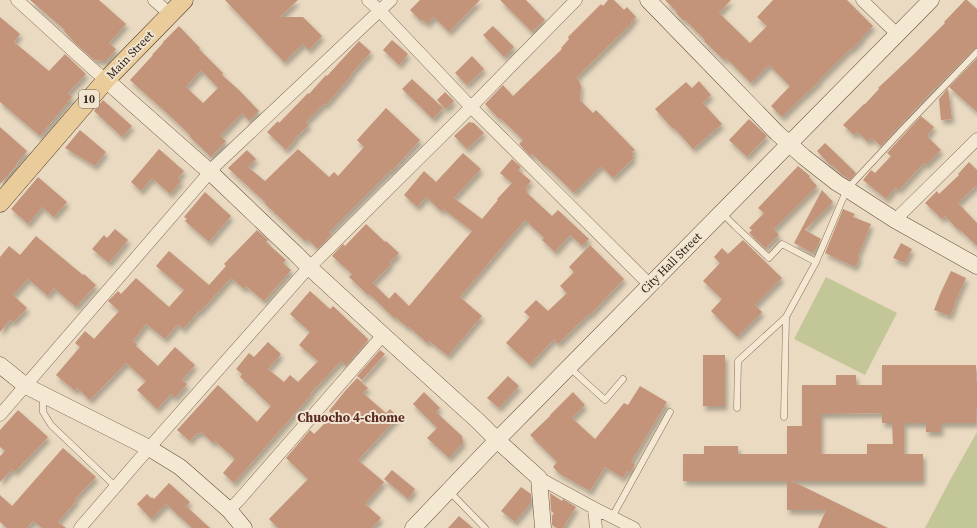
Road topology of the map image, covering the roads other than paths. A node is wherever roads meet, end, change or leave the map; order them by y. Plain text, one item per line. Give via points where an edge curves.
1 (17, 0) edge
2 (154, 0) edge
3 (184, 0) edge
4 (368, 0) edge
5 (391, 0) edge
6 (576, 0) edge
7 (648, 0) edge
8 (862, 0) edge
9 (931, 0) edge
10 (380, 10) junction
11 (170, 14) junction
12 (897, 34) junction
13 (977, 52) edge
14 (106, 80) junction
15 (471, 107) junction
16 (977, 139) edge
17 (790, 144) junction
18 (210, 172) junction
19 (847, 189) junction
20 (0, 203) edge
21 (722, 212) junction
22 (895, 220) junction
23 (816, 262) junction
24 (309, 266) junction
25 (977, 266) edge
26 (650, 285) junction
27 (786, 317) junction
28 (382, 335) junction
29 (0, 365) edge
30 (569, 367) junction
31 (623, 379) dead end
32 (26, 386) junction
33 (43, 394) junction
34 (737, 408) dead end
35 (670, 412) dead end
36 (0, 416) edge
37 (784, 417) dead end
38 (497, 440) junction
39 (149, 448) junction
40 (539, 478) junction
41 (116, 487) junction
42 (449, 491) junction
43 (594, 508) junction
44 (229, 510) junction
45 (612, 517) junction
46 (80, 528) edge
47 (244, 528) edge
48 (413, 528) edge
49 (485, 528) edge
50 (543, 528) edge
51 (596, 528) edge
52 (634, 528) edge

1 - 14 street
2 - 11 street
3 - 11 main road, Main Street / 10
4 - 10 street
5 - 10 street
6 - 15 street
7 - 17 street
8 - 12 street
9 - 12 street, City Hall Street
10 - 15 street
10 - 18 street
11 - 14 main road, Main Street / 10
12 - 17 street, City Hall Street
13 - 19 lane
14 - 18 street
14 - 20 main road, Main Street / 10
15 - 24 street
15 - 26 street
16 - 22 street
17 - 19 street
17 - 21 street, City Hall Street
18 - 24 street
18 - 32 street
19 - 22 street
19 - 23 lane
21 - 23 lane via 769,258 782,244
21 - 26 street, City Hall Street
22 - 25 street
23 - 27 lane
24 - 28 street
24 - 39 street
26 - 30 street, City Hall Street
27 - 34 lane via 738,361
27 - 37 lane
28 - 38 street
28 - 44 street
29 - 32 street
30 - 31 lane via 604,400
30 - 38 street, City Hall Street
32 - 33 street
32 - 36 street
33 - 39 street
33 - 41 lane via 43,412 51,425
35 - 45 lane
38 - 40 street
38 - 42 street, City Hall Street
39 - 41 street
39 - 44 street via 180,467
40 - 43 street
40 - 50 street
41 - 46 street
42 - 48 street, City Hall Street
42 - 49 lane
43 - 45 street
43 - 51 street
44 - 47 street
45 - 52 street

